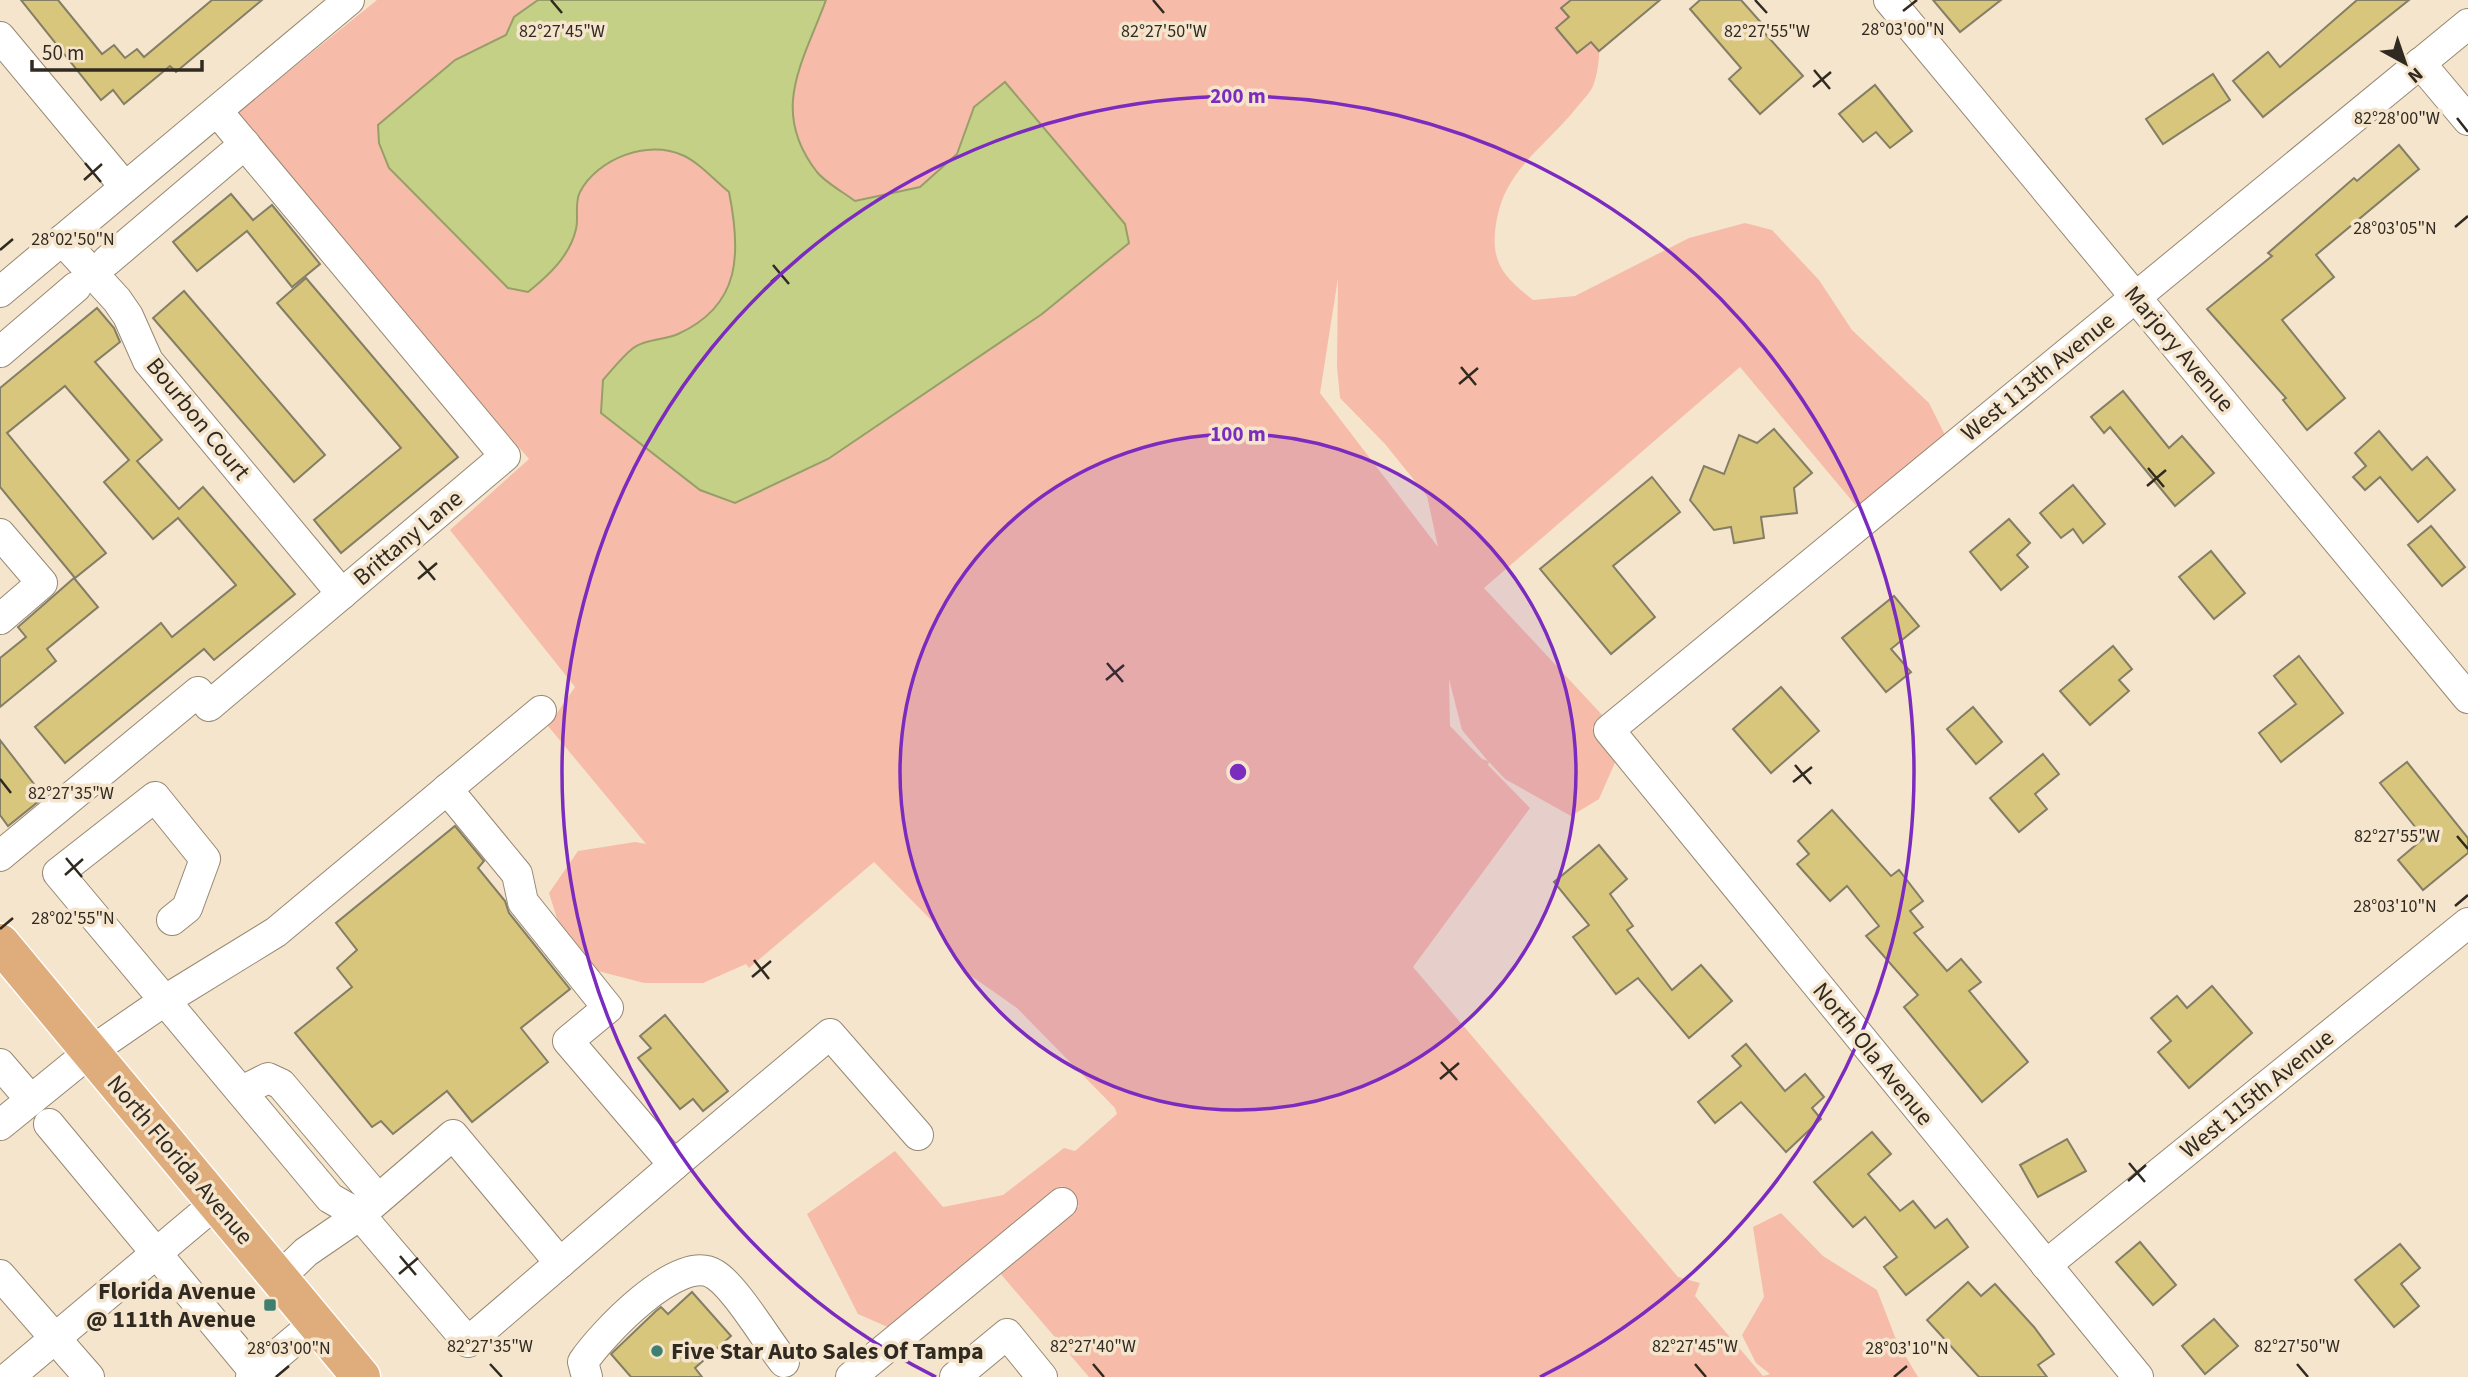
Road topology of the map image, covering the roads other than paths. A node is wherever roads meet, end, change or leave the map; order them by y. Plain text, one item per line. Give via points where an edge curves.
1 (349, 0) edge
2 (1889, 0) edge
3 (2468, 24) edge
4 (0, 37) edge
5 (2420, 63) junction
6 (217, 111) junction
7 (2468, 120) edge
8 (245, 144) junction
9 (125, 187) junction
10 (62, 240) junction
11 (107, 261) dead end
12 (76, 287) dead end
13 (0, 292) edge
14 (2136, 297) junction
15 (0, 352) edge
16 (0, 534) edge
17 (342, 594) junction
18 (0, 619) edge
19 (2468, 698) edge
20 (541, 711) dead end
21 (1609, 730) joint
22 (447, 789) junction
23 (1, 854) edge
24 (172, 920) dead end
25 (2468, 922) edge
26 (3, 951) edge
27 (167, 999) junction
28 (90, 1052) junction
29 (0, 1064) edge
30 (31, 1100) junction
31 (49, 1124) dead end
32 (0, 1125) edge
33 (918, 1135) dead end
34 (674, 1165) junction
35 (216, 1203) junction
36 (1062, 1203) dead end
37 (369, 1207) junction
38 (157, 1252) junction
39 (560, 1263) junction
40 (2046, 1265) junction
41 (0, 1275) edge
42 (278, 1278) junction
43 (315, 1323) junction
44 (55, 1338) junction
45 (784, 1362) dead end
46 (255, 1376) edge
47 (9, 1377) edge
48 (89, 1377) edge
49 (360, 1377) edge
50 (587, 1377) edge
51 (851, 1377) edge
52 (955, 1377) edge
53 (1042, 1377) edge
54 (2138, 1377) edge

1 - 6 street
2 - 14 street, Marjory Avenue
3 - 5 street, West 113th Avenue
4 - 9 street
5 - 7 street
5 - 14 street, West 113th Avenue
6 - 8 street, Brittany Lane
6 - 9 street
8 - 11 street
8 - 17 street, Brittany Lane via 505,456
9 - 10 street
10 - 13 street
10 - 17 street, Bourbon Court via 123,308 148,361
12 - 15 street
14 - 19 street, Marjory Avenue
14 - 21 street, West 113th Avenue
16 - 18 street via 42,583
17 - 23 street, Brittany Lane via 209,706 198,692
20 - 22 street
21 - 40 street, North Ola Avenue
22 - 27 street via 276,932
22 - 34 street via 517,874 523,902 608,1007 568,1041
24 - 27 street via 187,908 205,859 155,797 58,873
25 - 40 street, West 115th Avenue
26 - 28 main road, North Florida Avenue
27 - 28 street
27 - 37 street via 330,1198
28 - 30 street
28 - 35 main road, North Florida Avenue
29 - 30 street
30 - 32 street
31 - 38 street
33 - 34 street via 830,1034
34 - 39 street
35 - 38 street
35 - 42 main road, North Florida Avenue
36 - 51 street
37 - 39 street via 453,1135
37 - 39 street via 468,1342
37 - 42 street
38 - 44 street
38 - 46 street
40 - 54 street, North Ola Avenue
41 - 44 street
42 - 43 main road, North Florida Avenue
43 - 46 street
43 - 49 main road, North Florida Avenue
44 - 47 street
44 - 48 street
45 - 50 street via 725,1284 712,1272 693,1269 670,1280 605,1334 583,1362
52 - 53 street via 1007,1334

